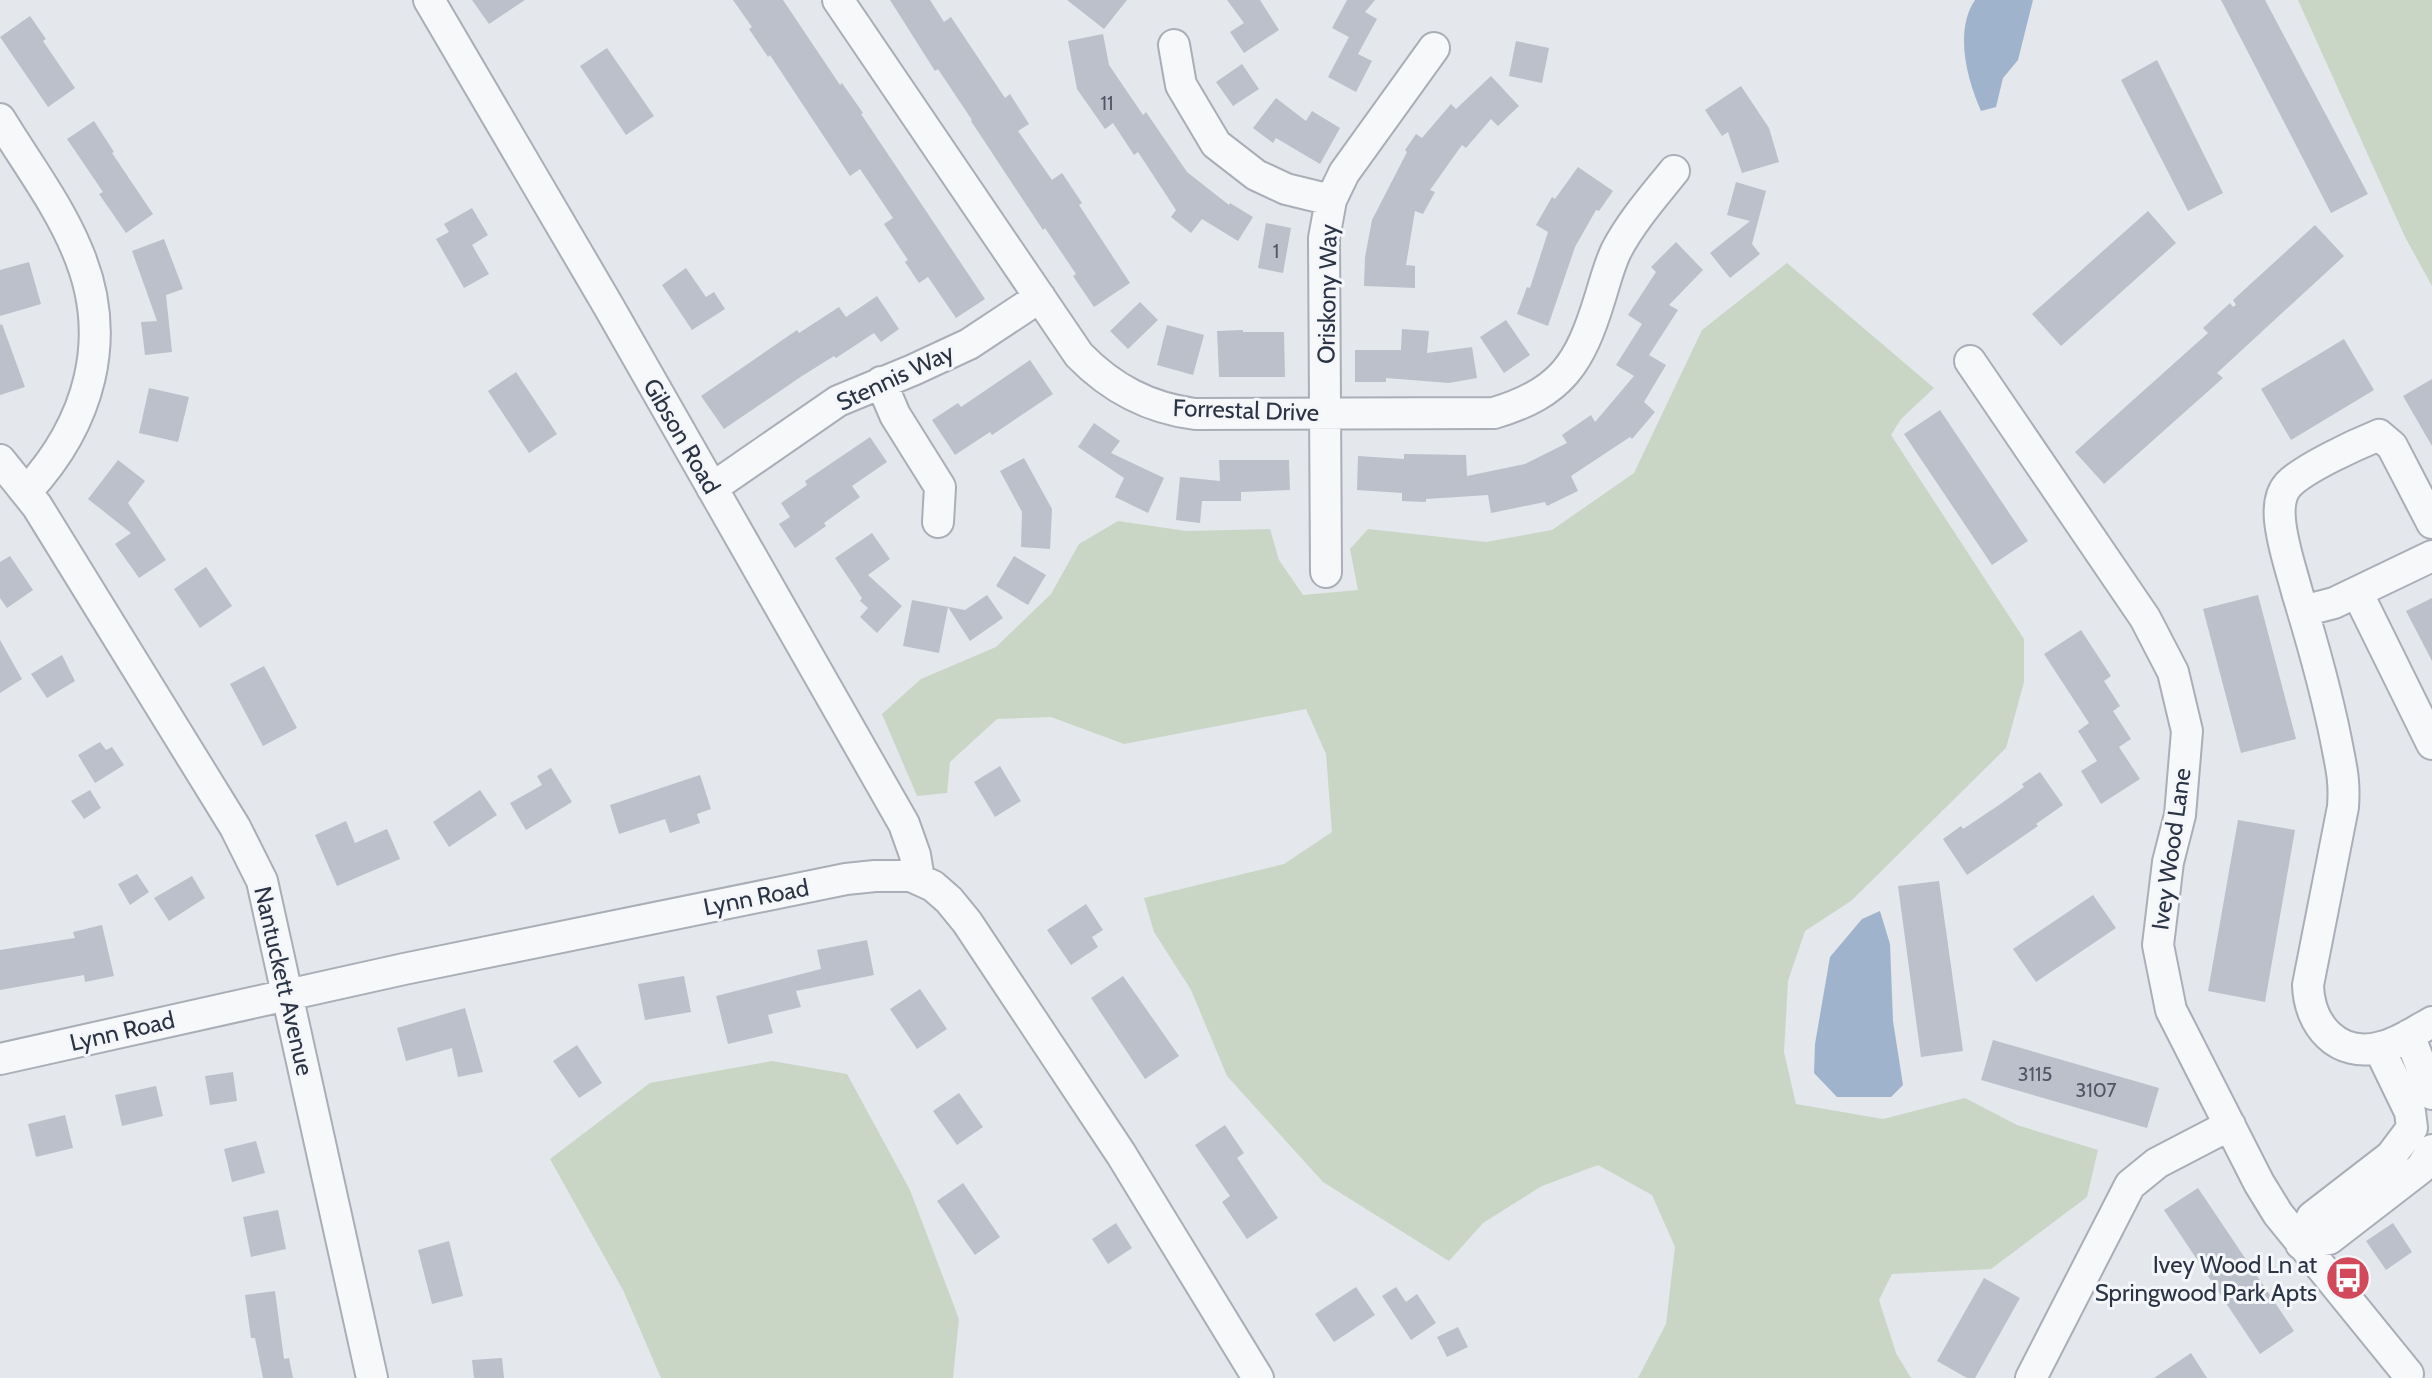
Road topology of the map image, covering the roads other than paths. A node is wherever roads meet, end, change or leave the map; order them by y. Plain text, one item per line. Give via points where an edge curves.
1 (429, 0) edge
2 (838, 0) edge
3 (1174, 45) dead end
4 (1434, 48) dead end
5 (0, 119) edge
6 (1674, 171) dead end
7 (1331, 200) junction
8 (1040, 297) junction
9 (1970, 361) dead end
10 (881, 382) junction
11 (1325, 413) junction
12 (0, 460) edge
13 (712, 488) junction
14 (27, 491) junction
15 (938, 522) dead end
16 (2432, 523) edge
17 (2432, 556) edge
18 (1326, 572) dead end
19 (2357, 592) junction
20 (2303, 611) junction
21 (2432, 744) edge
22 (919, 879) junction
23 (289, 995) junction
24 (2420, 1028) edge
25 (2379, 1048) junction
26 (0, 1059) edge
27 (2432, 1094) edge
28 (2230, 1125) junction
29 (2432, 1150) edge
30 (2301, 1244) junction
31 (2413, 1371) edge
32 (372, 1378) edge
33 (1258, 1378) edge
34 (2031, 1378) edge

1 - 13 street, Gibson Road
2 - 8 street, Forrestal Drive
3 - 7 street via 1181,85 1216,144 1256,175
4 - 7 street, Oriskony Way via 1344,173
5 - 14 street via 78,251 94,316 94,350 81,409 67,440
6 - 11 street, Forrestal Drive via 1616,251 1582,349 1552,386 1519,406 1494,413
7 - 11 street, Oriskony Way via 1324,238
8 - 10 street, Stennis Way via 969,344
8 - 11 street, Forrestal Drive via 1089,365 1143,401 1195,414
9 - 28 street, Ivey Wood Lane via 2145,618 2173,672 2187,731 2180,815 2158,945 2171,1010
10 - 13 street, Stennis Way via 838,401
10 - 15 street via 940,487
11 - 18 street, Oriskony Way
12 - 14 street, Nantuckett Avenue
13 - 22 street, Gibson Road via 904,824
14 - 23 street, Nantuckett Avenue via 250,853
16 - 20 street via 2392,446 2379,435 2289,485 2281,498 2280,520
17 - 19 street
19 - 20 street
19 - 21 street
20 - 25 street via 2343,763 2344,786 2308,1004 2314,1020 2340,1044
22 - 23 street, Lynn Road via 846,879
22 - 33 street via 942,893 967,922 1121,1154
23 - 26 street, Lynn Road
23 - 32 street, Nantuckett Avenue
24 - 25 street
24 - 27 street via 2416,1048
25 - 30 street via 2410,1112 2412,1128 2391,1156 2312,1217
28 - 30 street, Ivey Wood Lane via 2259,1183
28 - 34 street via 2157,1163 2130,1185
29 - 30 street via 2421,1168 2329,1239
30 - 31 street, Ivey Wood Lane

